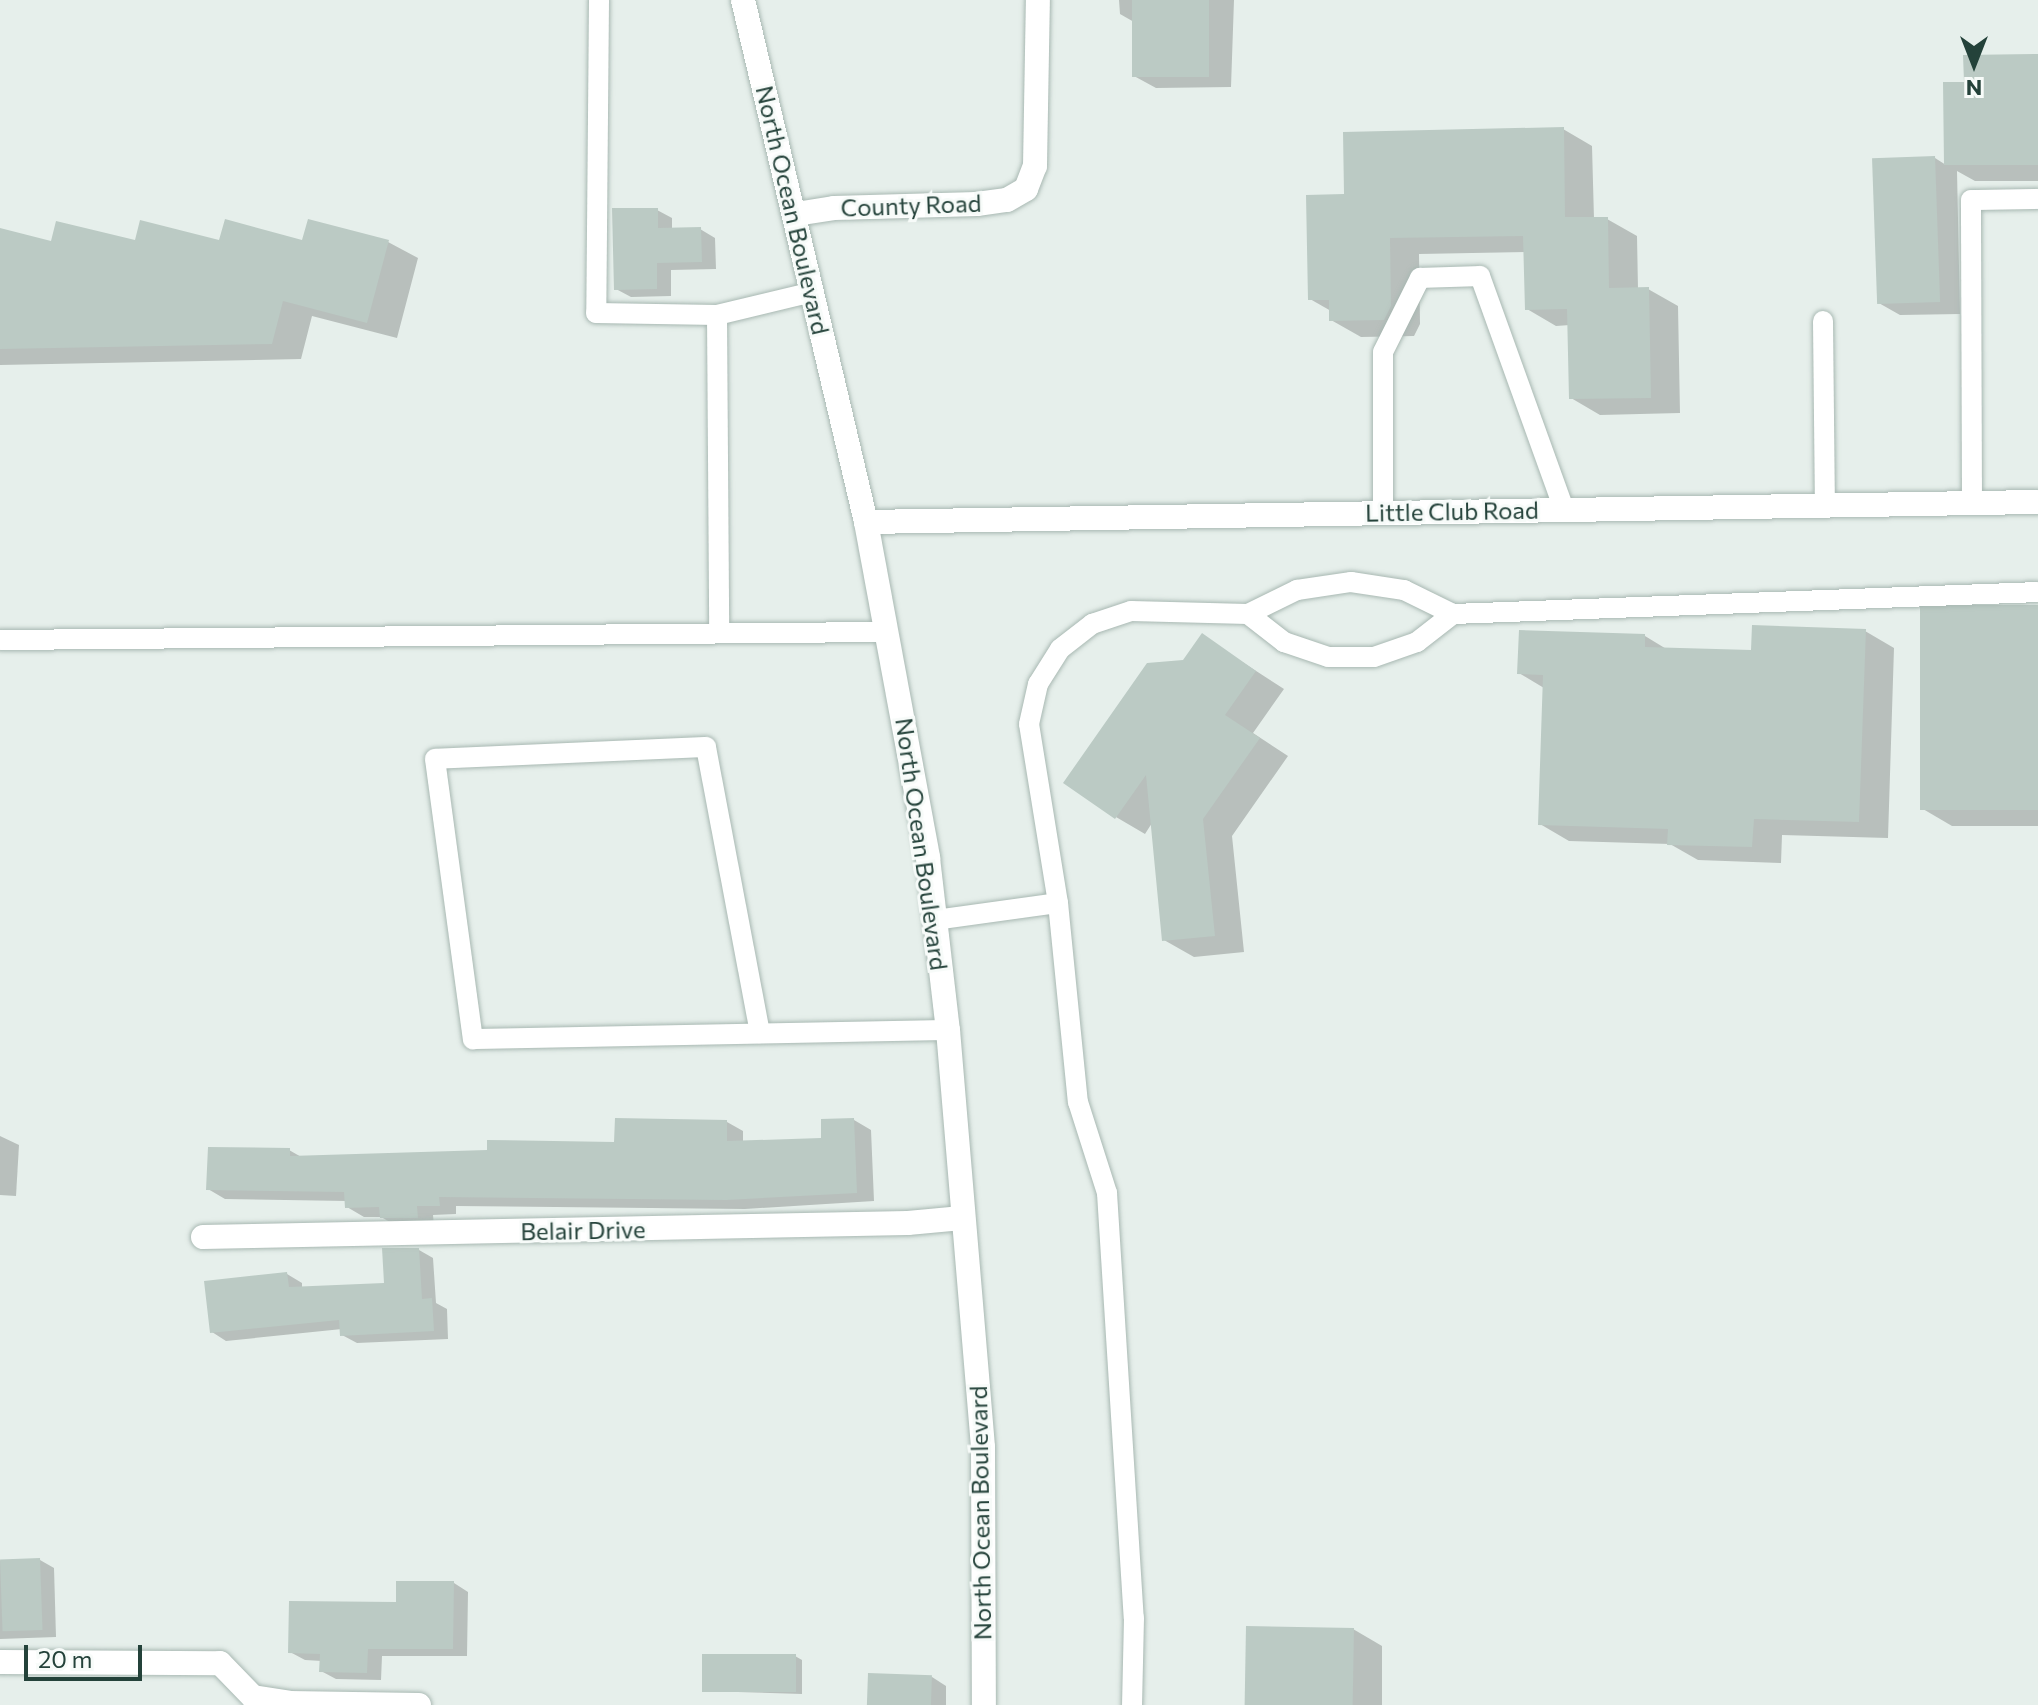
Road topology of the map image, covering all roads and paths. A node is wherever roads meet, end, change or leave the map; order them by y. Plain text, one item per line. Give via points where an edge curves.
1 (599, 0) edge
2 (743, 0) edge
3 (1038, 0) edge
4 (2038, 199) edge
5 (796, 214) junction
6 (813, 292) junction
7 (717, 315) junction
8 (1823, 321) dead end
9 (2038, 502) edge
10 (1972, 503) junction
11 (1825, 505) junction
12 (1564, 509) junction
13 (1383, 513) junction
14 (866, 522) junction
15 (2038, 592) edge
16 (1248, 614) junction
17 (1453, 614) junction
18 (887, 632) junction
19 (719, 633) junction
20 (0, 640) edge
21 (1058, 903) junction
22 (935, 920) junction
23 (948, 1030) junction
24 (760, 1033) junction
25 (962, 1218) junction
26 (203, 1237) dead end
27 (0, 1662) edge
28 (252, 1701) edge
29 (419, 1705) edge
30 (984, 1705) edge
31 (1132, 1705) edge

1 - 7 lane via 596,313
2 - 5 street, North Ocean Boulevard
3 - 5 street, County Road via 1035,166 1026,189 1007,200 977,204
4 - 10 lane via 1971,200
5 - 6 street, North Ocean Boulevard
6 - 7 lane
6 - 14 street, North Ocean Boulevard
7 - 19 lane
8 - 11 lane
9 - 10 street, Little Club Road
10 - 11 street, Little Club Road
11 - 12 street, Little Club Road
12 - 13 street, Little Club Road
12 - 13 lane via 1480,276 1420,278 1383,352
13 - 14 street, Little Club Road
14 - 18 street, North Ocean Boulevard
15 - 17 lane
16 - 17 lane via 1297,590 1351,582 1404,590
16 - 17 lane via 1284,642 1328,657 1374,657 1417,642
16 - 21 lane via 1131,611 1092,624 1060,649 1038,684 1029,724
18 - 19 lane
18 - 22 street, North Ocean Boulevard via 913,761
19 - 20 lane
21 - 22 lane
21 - 31 lane via 1078,1102 1107,1193 1134,1618
22 - 23 street, North Ocean Boulevard
23 - 24 lane
23 - 25 street, North Ocean Boulevard
24 - 24 lane via 473,1039 435,759 706,747
25 - 26 street, Belair Drive via 894,1224
25 - 30 street, North Ocean Boulevard via 983,1447
27 - 28 street via 220,1663
28 - 29 street

